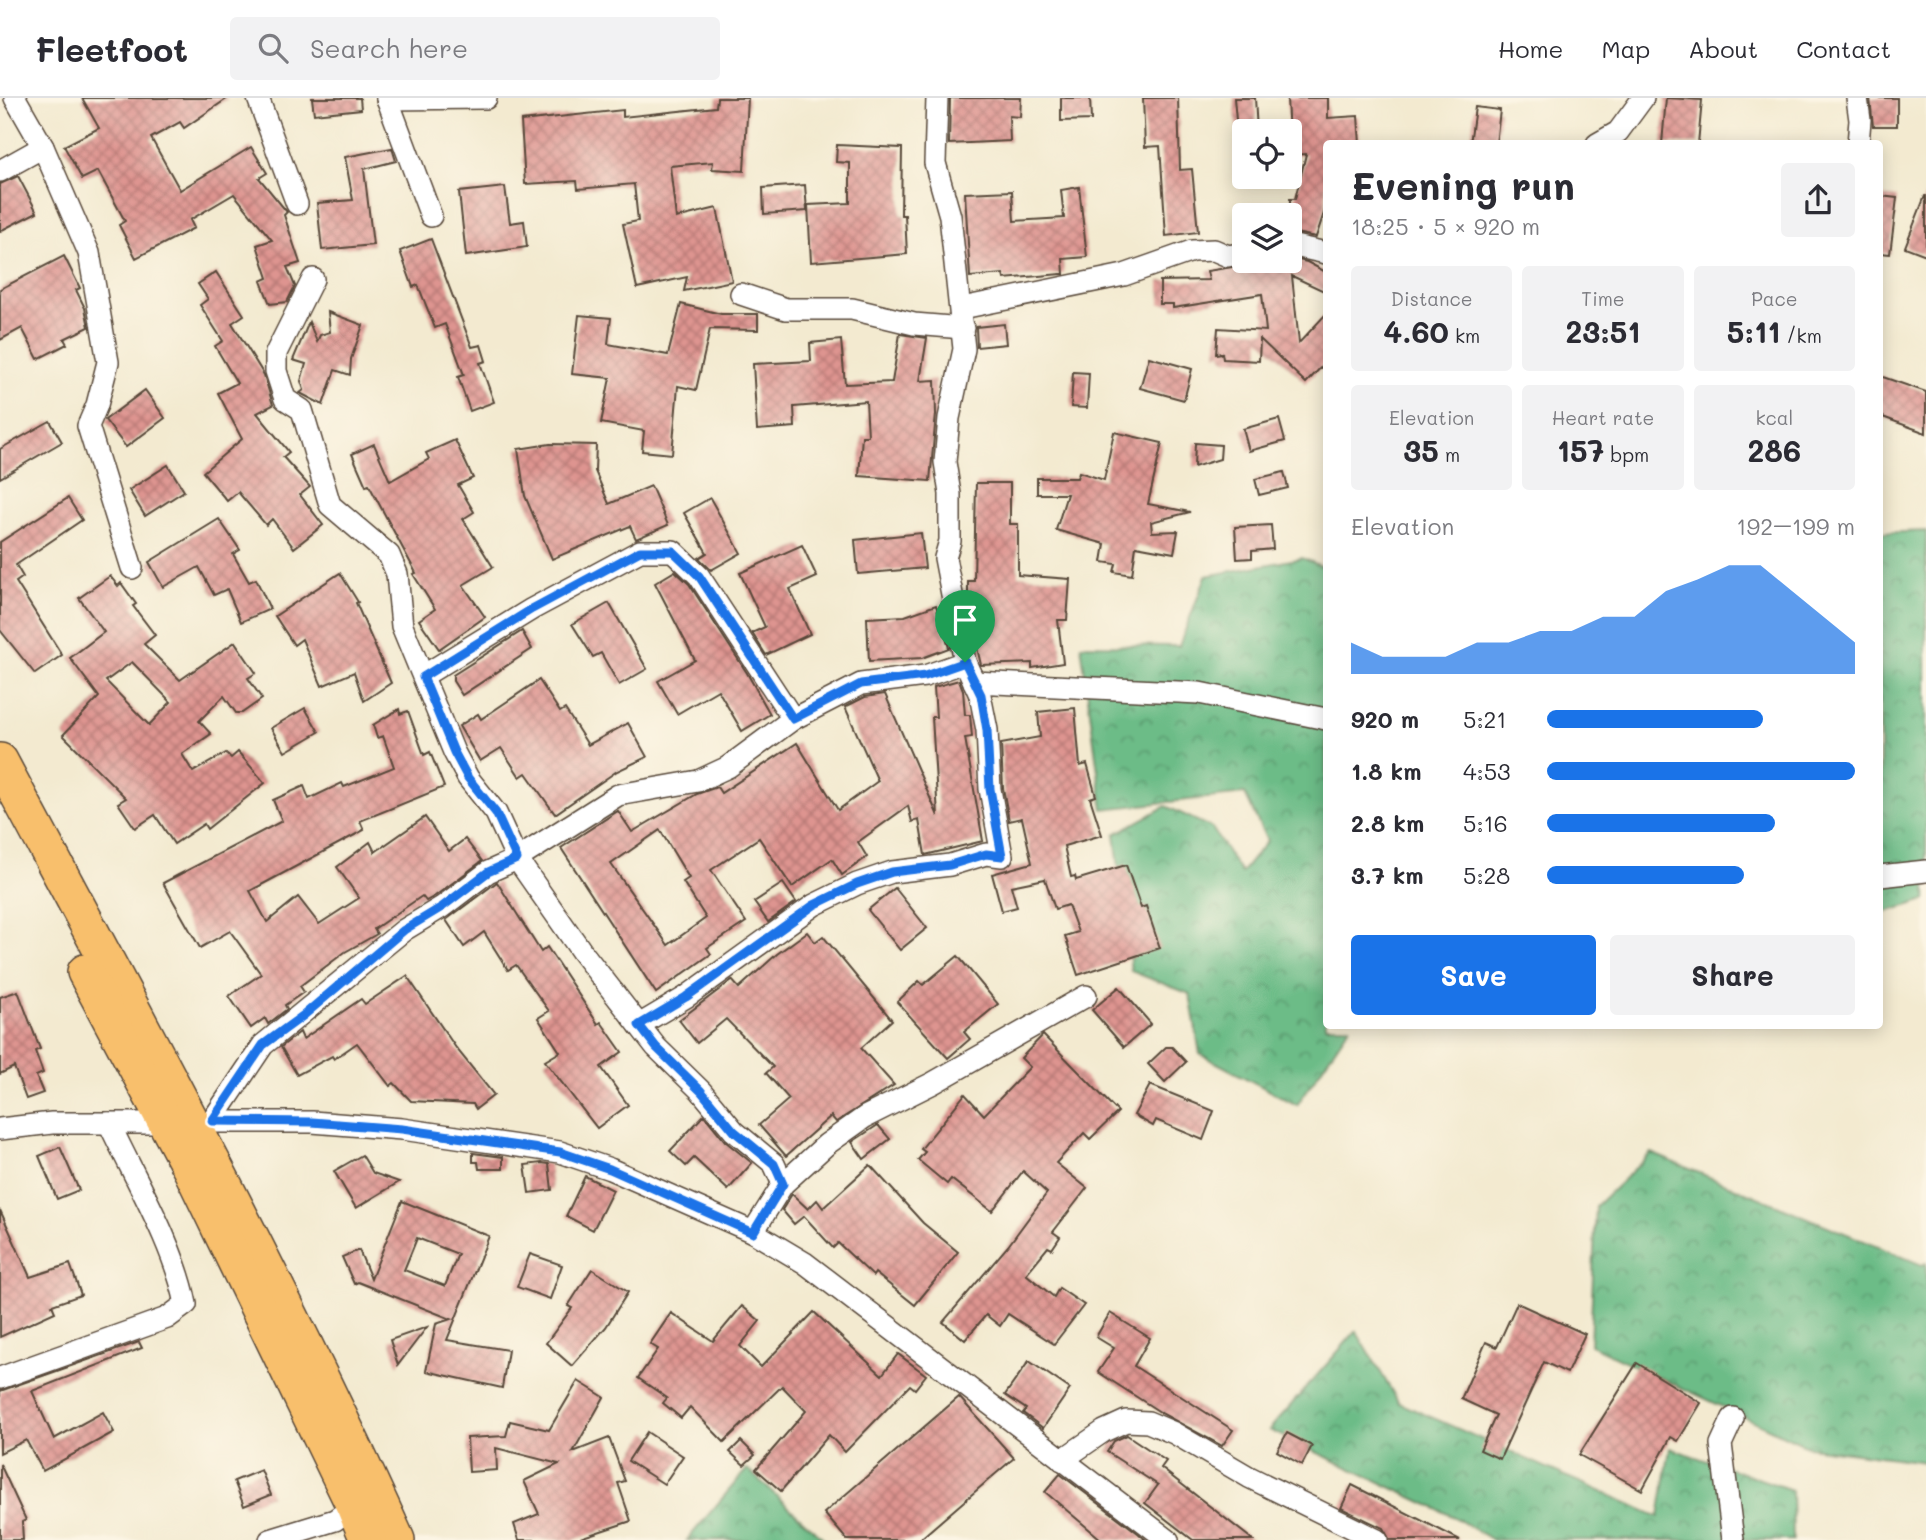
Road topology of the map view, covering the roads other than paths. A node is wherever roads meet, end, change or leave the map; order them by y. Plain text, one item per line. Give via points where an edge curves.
1 (15, 98) edge
2 (258, 98) edge
3 (387, 98) edge
4 (486, 98) edge
5 (937, 98) edge
6 (1643, 98) edge
7 (1857, 98) edge
8 (1604, 140) edge
9 (1858, 140) edge
10 (43, 147) junction
11 (0, 171) edge
12 (297, 204) dead end
13 (431, 216) dead end
14 (1302, 246) edge
15 (1323, 252) edge
16 (1232, 255) edge
17 (313, 279) dead end
18 (741, 294) dead end
19 (962, 318) junction
20 (132, 568) dead end
21 (965, 662) junction
22 (423, 677) junction
23 (974, 682) junction
24 (1323, 718) edge
25 (793, 719) junction
26 (0, 761) edge
27 (0, 811) edge
28 (517, 859) junction
29 (1926, 870) edge
30 (1883, 876) edge
31 (1086, 996) dead end
32 (639, 1025) junction
33 (190, 1122) junction
34 (109, 1123) junction
35 (0, 1129) edge
36 (783, 1184) junction
37 (753, 1233) junction
38 (0, 1378) edge
39 (1733, 1418) dead end
40 (1062, 1460) junction
41 (354, 1506) junction
42 (270, 1540) edge
43 (368, 1540) edge
44 (397, 1540) edge
45 (1168, 1540) edge
46 (1377, 1540) edge
47 (1733, 1540) edge

1 - 10 street
2 - 12 street
3 - 4 street
3 - 13 street
5 - 19 street via 935,163 950,216
6 - 8 street via 1618,132
7 - 9 street
10 - 11 street
10 - 20 street via 89,253 108,362 88,426
14 - 15 street
16 - 19 street via 1192,251 1124,275
17 - 22 street via 276,354 276,371 285,399 302,410 330,505 389,555 397,574 402,626
18 - 19 street via 786,309 852,309 914,324
19 - 21 street via 964,349 956,373 946,462 950,541 945,558
21 - 23 street
21 - 25 street via 925,676 861,684
22 - 25 street via 532,609 640,551 673,551 699,576
22 - 28 street via 454,752 496,813
23 - 24 street via 1199,693
23 - 32 street via 987,730 990,789 1002,856 986,854 950,865 892,872 857,884 814,905
25 - 28 street via 729,766 698,781 618,794
26 - 33 highway
27 - 33 highway
28 - 32 street
28 - 33 street via 488,872 404,930 263,1045
29 - 30 street
31 - 36 street via 865,1117
32 - 36 street via 734,1131 774,1164
33 - 34 street
33 - 37 street via 312,1122 402,1129 560,1152 610,1169
33 - 41 highway
33 - 44 highway via 355,1447
34 - 35 street
34 - 38 street via 163,1240 186,1304 167,1318
36 - 37 street
37 - 40 street via 805,1263
39 - 47 street via 1721,1444
40 - 45 street
40 - 46 street via 1126,1421 1148,1422
41 - 42 street via 335,1520
41 - 43 highway

